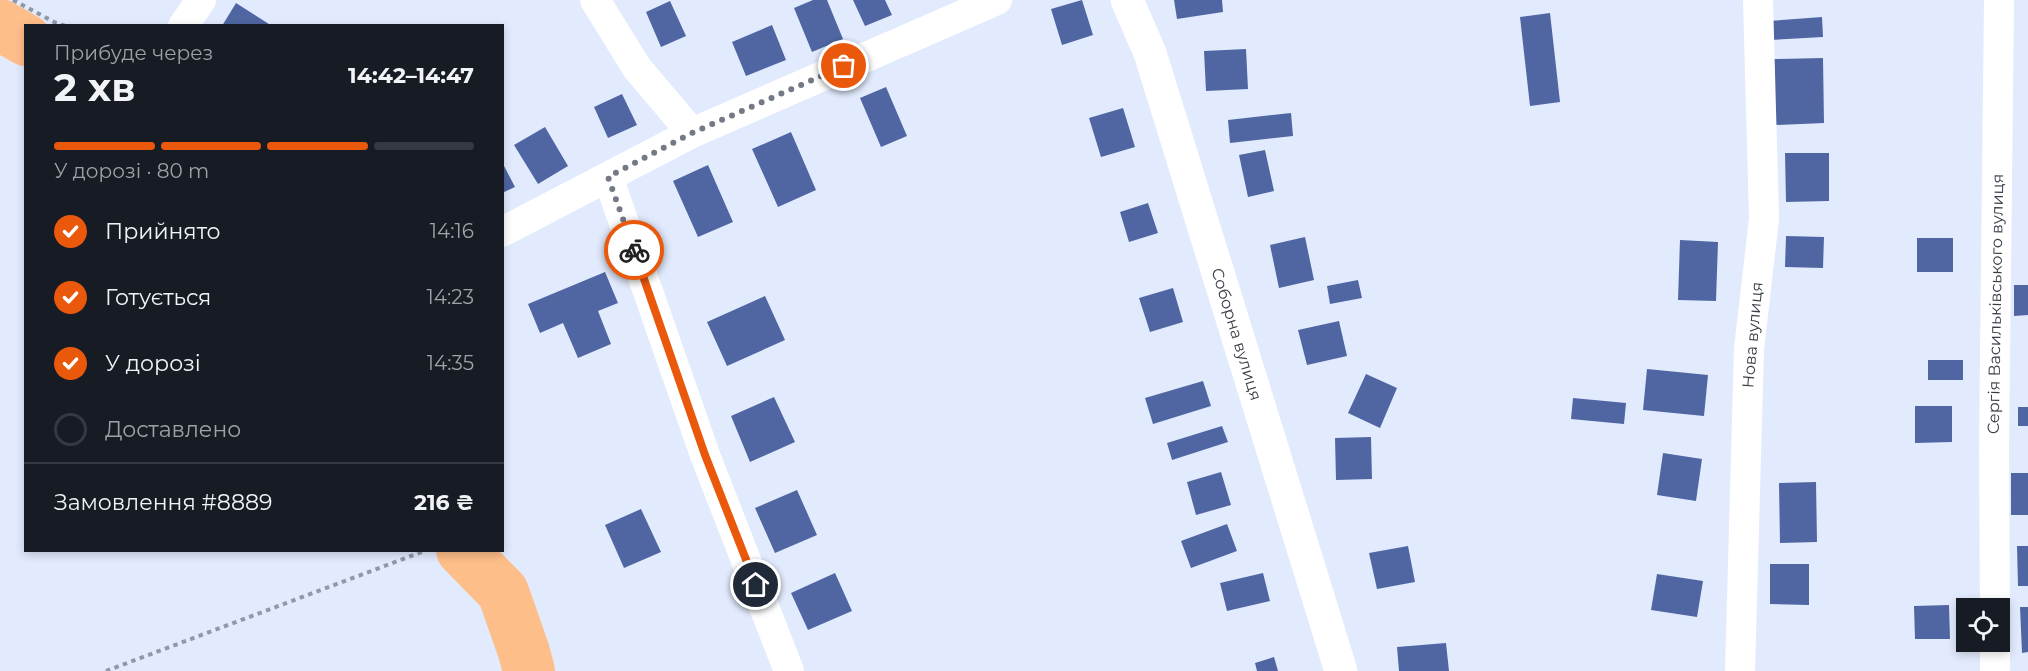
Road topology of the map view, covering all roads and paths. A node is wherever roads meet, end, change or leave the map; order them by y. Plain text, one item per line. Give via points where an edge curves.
1 (13, 0) edge
2 (201, 0) edge
3 (595, 0) edge
4 (997, 0) edge
5 (1127, 0) edge
6 (1758, 0) edge
7 (1999, 0) edge
8 (59, 24) edge
9 (184, 24) edge
10 (692, 133) junction
11 (608, 177) junction
12 (504, 231) edge
13 (422, 552) edge
14 (1995, 598) edge
15 (1995, 652) edge
16 (106, 671) edge
17 (789, 671) edge
18 (1341, 671) edge
19 (1740, 671) edge
20 (1995, 671) edge

1 - 8 path
2 - 9 street
3 - 10 street via 637,68
4 - 10 street
5 - 18 street, Соборна вулиця via 1150,53
6 - 19 street, Нова вулиця via 1764,219 1749,349
7 - 14 street, Сергія Васильківського вулиця
10 - 11 street
11 - 12 street
11 - 17 street via 705,455
13 - 16 path
15 - 20 street

